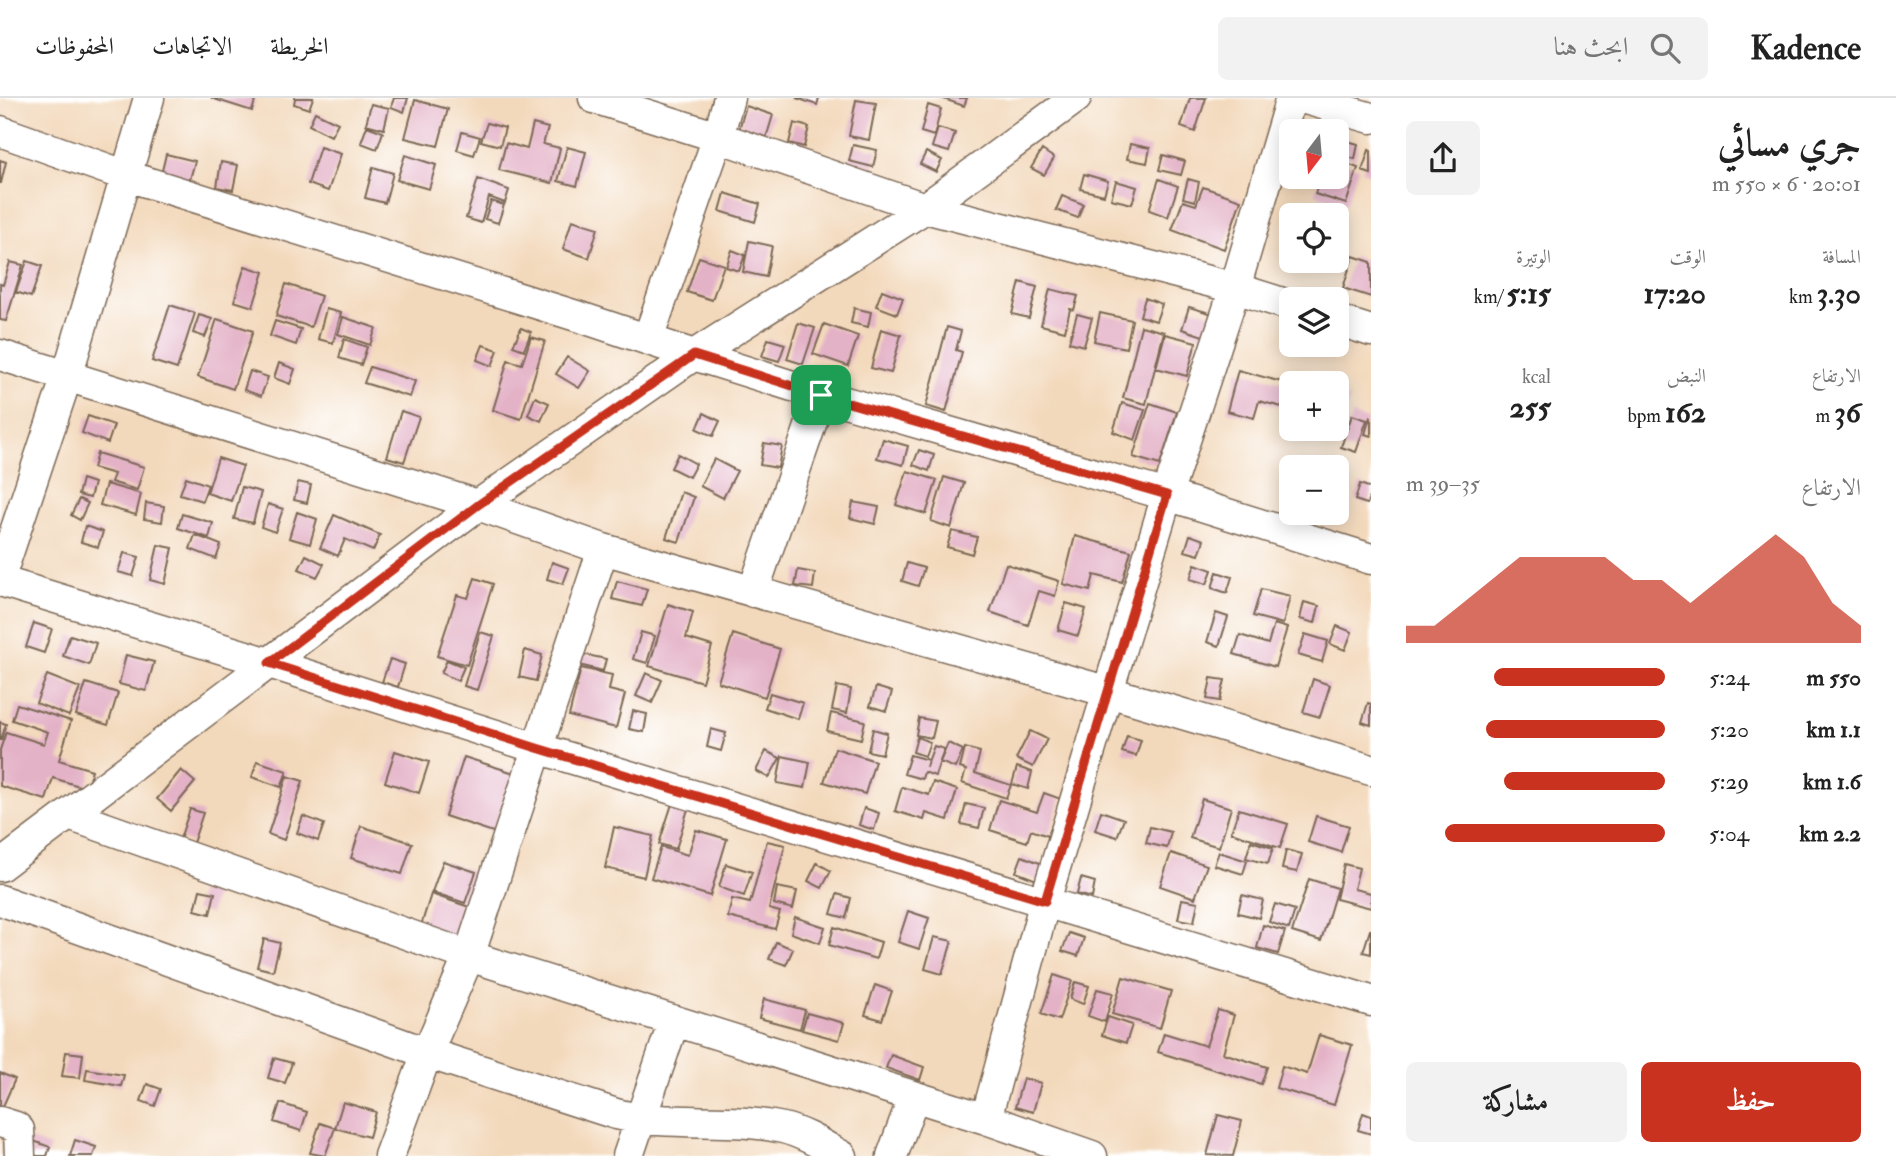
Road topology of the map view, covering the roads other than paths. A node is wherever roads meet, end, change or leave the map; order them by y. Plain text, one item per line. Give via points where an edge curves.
1 (149, 98) edge
2 (594, 98) edge
3 (729, 98) edge
4 (1076, 98) edge
5 (1291, 98) edge
6 (1302, 98) edge
7 (1371, 118) edge
8 (0, 131) edge
9 (718, 137) junction
10 (127, 176) junction
11 (925, 208) junction
12 (1235, 288) junction
13 (1279, 302) edge
14 (1349, 324) edge
15 (1371, 331) edge
16 (648, 339) junction
17 (0, 355) edge
18 (694, 355) junction
19 (66, 376) junction
20 (821, 395) junction
21 (1167, 495) junction
22 (478, 505) junction
23 (604, 549) junction
24 (1371, 559) edge
25 (0, 579) edge
26 (752, 592) junction
27 (269, 663) junction
28 (1109, 692) junction
29 (537, 748) junction
30 (1371, 770) edge
31 (69, 815) junction
32 (0, 866) edge
33 (0, 900) edge
34 (1045, 901) junction
35 (469, 956) junction
36 (1371, 1001) edge
37 (674, 1021) junction
38 (427, 1053) junction
39 (915, 1096) junction
40 (986, 1119) junction
41 (639, 1120) junction
42 (0, 1122) edge
43 (20, 1156) edge
44 (388, 1156) edge
45 (628, 1156) edge
46 (842, 1156) edge
47 (892, 1156) edge
48 (1092, 1156) edge

1 - 10 street
2 - 9 street
3 - 9 street
4 - 11 street
5 - 12 street
6 - 7 street
8 - 10 street
9 - 11 street
9 - 16 street
10 - 16 street
10 - 19 street
11 - 12 street
11 - 18 street
12 - 13 street
12 - 21 street
14 - 15 street
16 - 18 street
17 - 19 street
18 - 20 street
18 - 22 street
19 - 22 street
19 - 25 street
20 - 21 street
20 - 26 street
21 - 24 street
21 - 28 street
22 - 23 street
22 - 27 street
23 - 26 street
23 - 29 street
25 - 27 street
26 - 28 street
27 - 29 street
27 - 31 street
28 - 30 street
28 - 34 street
29 - 34 street
29 - 35 street
31 - 32 street
31 - 35 street
33 - 38 street
34 - 36 street
34 - 40 street
35 - 37 street
35 - 38 street
37 - 39 street
37 - 41 street
38 - 41 street
38 - 44 street
39 - 40 street
39 - 47 street
40 - 48 street
41 - 45 street
41 - 46 street via 786,1129
42 - 43 street via 19,1130

